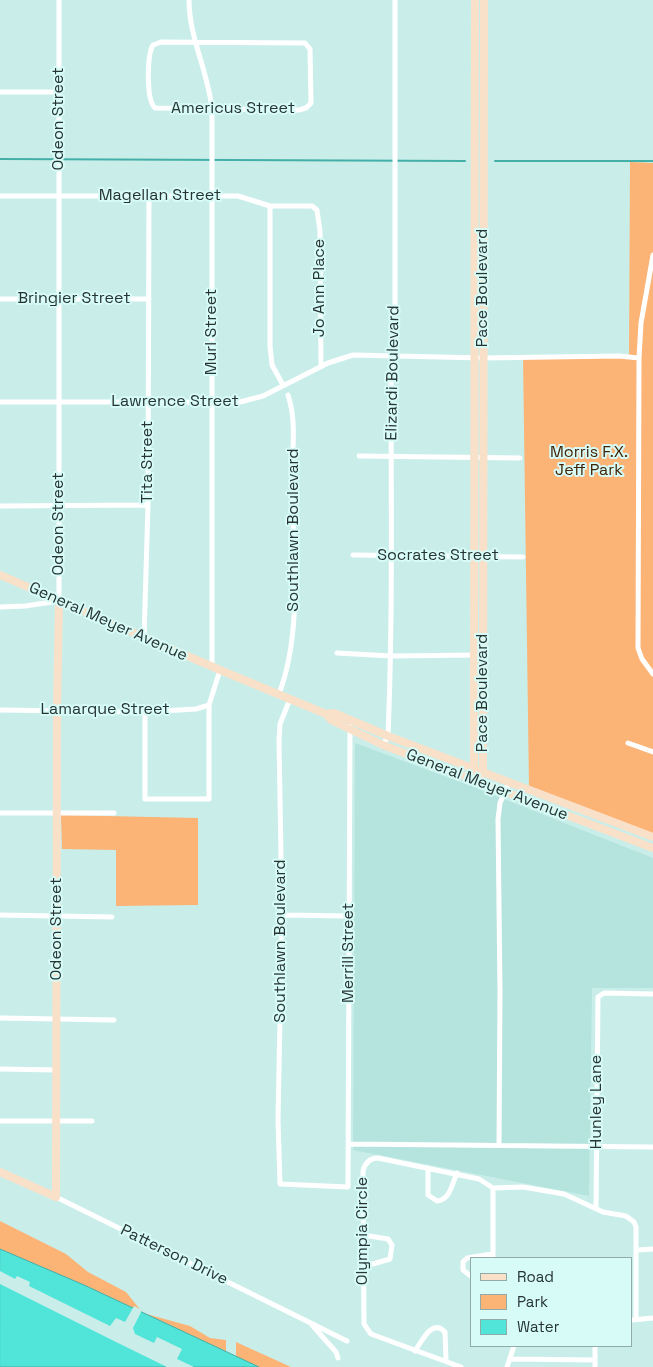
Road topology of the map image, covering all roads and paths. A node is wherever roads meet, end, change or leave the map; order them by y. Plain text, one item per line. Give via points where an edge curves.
1 (59, 0) edge
2 (189, 0) edge
3 (395, 0) edge
4 (475, 0) edge
5 (484, 0) edge
6 (194, 42) junction
7 (480, 58) junction
8 (0, 92) edge
9 (59, 92) junction
10 (212, 109) junction
11 (0, 196) edge
12 (149, 196) junction
13 (212, 196) junction
14 (59, 197) junction
15 (270, 206) junction
16 (316, 210) joint
17 (653, 255) edge
18 (0, 299) edge
19 (149, 299) junction
20 (59, 300) junction
21 (392, 356) junction
22 (479, 358) junction
23 (639, 358) junction
24 (321, 367) junction
25 (282, 385) junction
26 (288, 395) dead end
27 (0, 402) edge
28 (60, 402) junction
29 (147, 402) junction
30 (212, 403) junction
31 (359, 456) dead end
32 (391, 457) junction
33 (478, 457) junction
34 (520, 458) dead end
35 (59, 504) junction
36 (148, 505) junction
37 (0, 506) edge
38 (353, 556) dead end
39 (390, 556) junction
40 (478, 556) junction
41 (523, 557) dead end
42 (0, 575) edge
43 (59, 600) junction
44 (0, 607) edge
45 (144, 638) junction
46 (337, 653) dead end
47 (478, 655) junction
48 (391, 656) junction
49 (216, 669) junction
50 (653, 674) edge
51 (278, 694) junction
52 (290, 699) junction
53 (209, 706) junction
54 (0, 710) edge
55 (57, 710) junction
56 (145, 712) junction
57 (326, 714) junction
58 (353, 721) junction
59 (348, 729) junction
60 (388, 736) junction
61 (628, 743) dead end
62 (383, 744) junction
63 (653, 752) edge
64 (474, 769) junction
65 (483, 772) junction
66 (478, 782) junction
67 (509, 782) junction
68 (504, 792) junction
69 (0, 813) edge
70 (57, 813) junction
71 (114, 813) dead end
72 (653, 837) edge
73 (653, 848) edge
74 (0, 915) edge
75 (282, 915) junction
76 (58, 916) junction
77 (112, 916) dead end
78 (349, 916) junction
79 (653, 994) edge
80 (0, 1018) edge
81 (56, 1019) junction
82 (114, 1020) dead end
83 (0, 1069) edge
84 (57, 1070) junction
85 (0, 1121) edge
86 (57, 1121) junction
87 (92, 1121) dead end
88 (349, 1144) junction
89 (499, 1145) junction
90 (597, 1146) junction
91 (653, 1147) edge
92 (428, 1168) junction
93 (0, 1172) edge
94 (457, 1173) junction
95 (348, 1187) joint
96 (493, 1188) junction
97 (56, 1197) junction
98 (596, 1208) junction
99 (363, 1235) junction
100 (653, 1249) edge
101 (638, 1250) junction
102 (492, 1256) edge
103 (480, 1257) edge
104 (470, 1258) edge
105 (364, 1263) junction
106 (470, 1275) edge
107 (634, 1318) edge
108 (653, 1318) edge
109 (310, 1322) junction
110 (347, 1341) dead end
111 (514, 1347) edge
112 (595, 1347) edge
113 (415, 1351) junction
114 (338, 1358) dead end
115 (510, 1359) junction
116 (595, 1360) junction
117 (446, 1361) junction
118 (461, 1367) edge
119 (507, 1367) edge
120 (595, 1367) edge

1 - 9 street, Odeon Street
2 - 6 street, Murl Street
3 - 21 street, Elizardi Boulevard via 395,348
4 - 7 street, Pace Boulevard
5 - 7 street, Pace Boulevard
6 - 10 street, Murl Street via 210,90
6 - 10 street, Americus Street via 152,44 149,55 152,106
6 - 10 street, Americus Street via 292,42 308,45 312,71 310,103 306,108
7 - 22 street, Pace Boulevard
8 - 9 street
9 - 14 street, Odeon Street
10 - 13 street, Murl Street
11 - 14 street, Magellan Street
12 - 13 street, Magellan Street
12 - 14 street, Magellan Street
12 - 19 street, Tita Street
13 - 15 street, Magellan Street via 245,197
13 - 30 street, Murl Street
14 - 20 street, Odeon Street
15 - 16 street, Magellan Street via 312,206
15 - 25 street via 270,346 272,365
16 - 24 street, Jo Ann Place via 320,244
17 - 23 street via 641,323
18 - 20 street, Bringier Street
19 - 20 street, Bringier Street
19 - 29 street, Tita Street
20 - 28 street, Odeon Street
21 - 22 street, Lawrence Street
21 - 24 street, Lawrence Street via 353,355
21 - 32 street, Elizardi Boulevard
22 - 23 street, Lawrence Street
22 - 33 street, Pace Boulevard
23 - 50 street via 638,648
24 - 25 street, Lawrence Street
25 - 30 street, Lawrence Street via 250,401
26 - 51 street, Southlawn Boulevard via 294,426 294,623 289,664
27 - 28 street, Lawrence Street
28 - 29 street, Lawrence Street
28 - 35 street, Odeon Street
29 - 30 street, Lawrence Street
29 - 36 street, Tita Street
30 - 49 street, Murl Street
31 - 32 street
32 - 33 street
32 - 39 street, Elizardi Boulevard
33 - 34 street
33 - 40 street, Pace Boulevard
35 - 36 street
35 - 37 street
35 - 43 street, Odeon Street
36 - 45 street, Tita Street
38 - 39 street, Socrates Street
39 - 40 street, Socrates Street
39 - 48 street, Elizardi Boulevard
40 - 41 street, Socrates Street
40 - 47 street, Pace Boulevard
42 - 43 street, General Meyer Avenue
43 - 44 street
43 - 45 street, General Meyer Avenue
43 - 55 street, Odeon Street
45 - 49 street, General Meyer Avenue
46 - 48 street
47 - 48 street
47 - 64 street, Pace Boulevard
47 - 65 street, Pace Boulevard
48 - 60 street, Elizardi Boulevard
49 - 51 street, General Meyer Avenue
49 - 53 street, Murl Street
51 - 52 street, General Meyer Avenue
52 - 57 street, General Meyer Avenue
52 - 75 street, Southlawn Boulevard via 279,735
53 - 56 street, Lamarque Street
53 - 56 street, Murl Street via 209,799 145,799
54 - 55 street, Lamarque Street
55 - 56 street, Lamarque Street
55 - 70 street, Odeon Street
57 - 58 street, General Meyer Avenue via 334,713
57 - 59 street, General Meyer Avenue
58 - 59 street
58 - 60 street, General Meyer Avenue
59 - 62 street, General Meyer Avenue
59 - 78 street, Merrill Street
60 - 62 street, Elizardi Boulevard
60 - 64 street, General Meyer Avenue
61 - 63 street
62 - 66 street, General Meyer Avenue
64 - 65 street, General Meyer Avenue
64 - 66 street, Pace Boulevard
65 - 66 street, Pace Boulevard
65 - 67 street, General Meyer Avenue
66 - 68 street, General Meyer Avenue
67 - 68 street
67 - 72 street, General Meyer Avenue
68 - 73 street, General Meyer Avenue
68 - 89 street via 498,819
69 - 70 street
70 - 71 street
70 - 76 street, Odeon Street
74 - 76 street
75 - 78 street
75 - 95 street, Southlawn Boulevard via 280,1184
76 - 77 street
76 - 81 street, Odeon Street
78 - 88 street, Merrill Street
79 - 90 street, Hunley Lane via 604,993 598,997
80 - 81 street
81 - 82 street
81 - 84 street, Odeon Street
83 - 84 street
84 - 86 street, Odeon Street
85 - 86 street
86 - 87 street
86 - 97 street, Odeon Street
88 - 89 street
88 - 95 street, Merrill Street
89 - 90 street
90 - 91 street
90 - 98 street, Hunley Lane
92 - 94 street, Olympia Circle
92 - 94 street via 428,1195 433,1201 444,1200
92 - 99 street, Olympia Circle via 378,1158 365,1165
93 - 97 street, Patterson Drive
94 - 96 street, Olympia Circle via 479,1179
96 - 98 street via 523,1187 556,1193
96 - 102 street
97 - 109 street, Patterson Drive
98 - 101 street via 626,1216 634,1222
99 - 105 street, Olympia Circle
99 - 105 street via 388,1239 392,1246 390,1259
100 - 101 street
101 - 107 street
102 - 103 street
104 - 106 street via 463,1262 463,1270
105 - 113 street, Olympia Circle via 362,1309 366,1328 371,1334
107 - 108 street
109 - 110 street, Patterson Drive
109 - 114 street
111 - 115 street
112 - 116 street
113 - 117 street, Olympia Circle
113 - 117 street via 432,1328 443,1329
115 - 116 street
115 - 119 street
116 - 120 street
117 - 118 street, Olympia Circle

